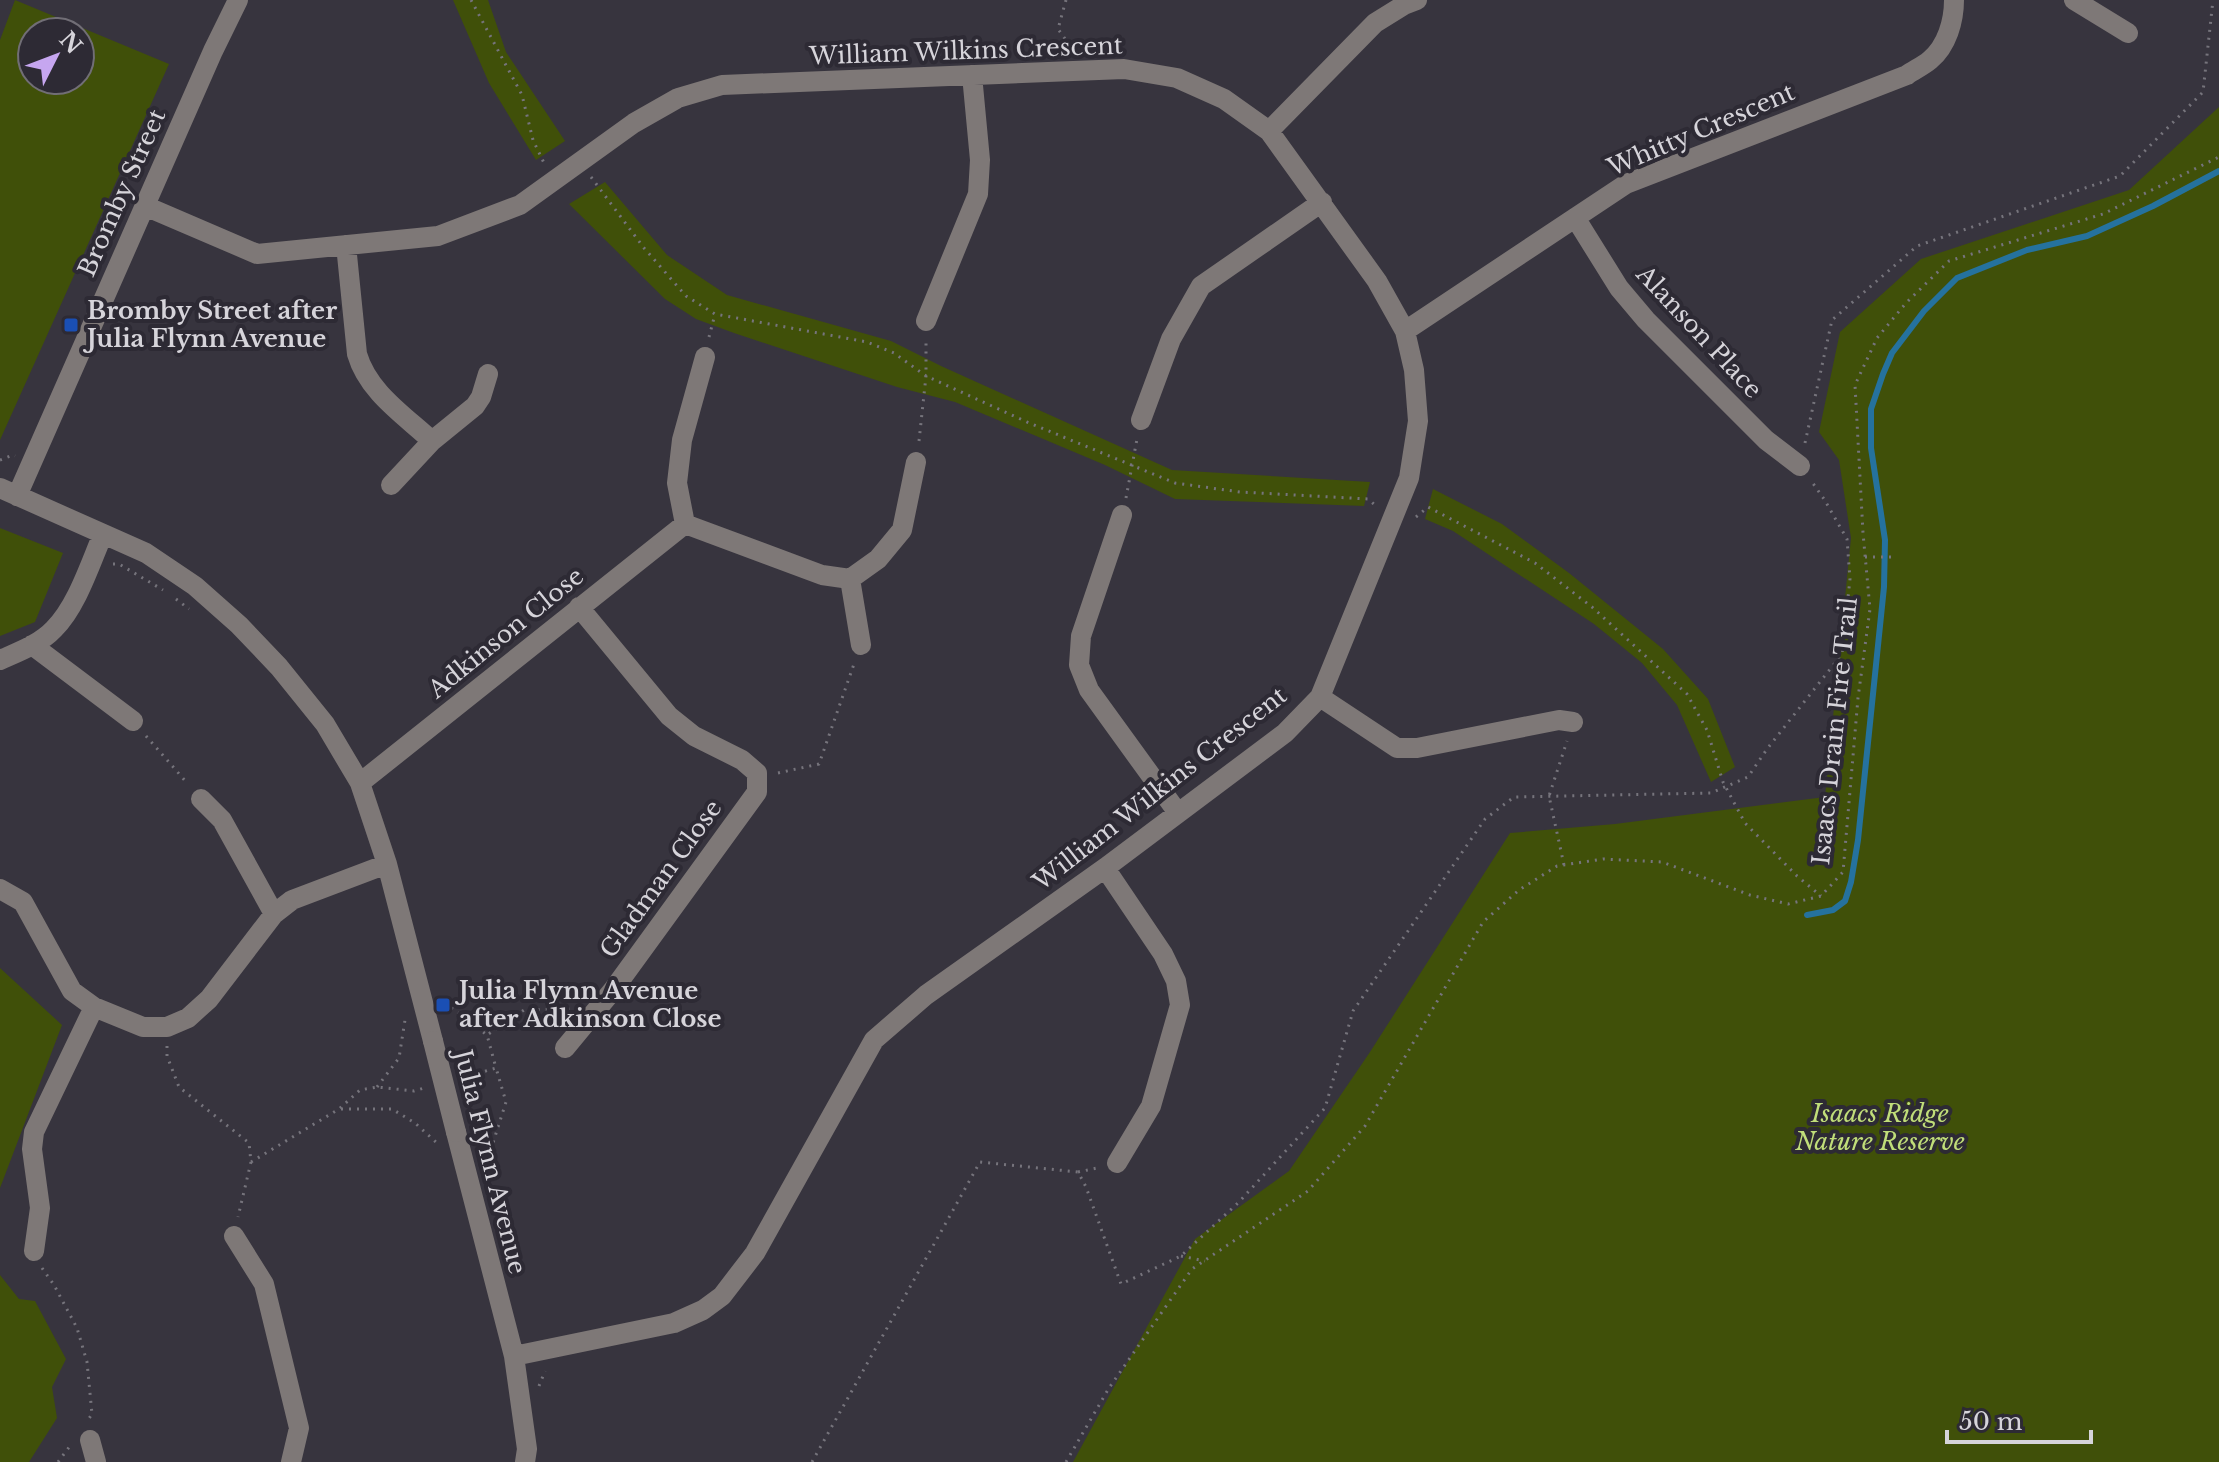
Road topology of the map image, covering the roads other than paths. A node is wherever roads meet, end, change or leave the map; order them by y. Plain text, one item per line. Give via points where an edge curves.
1 (238, 0) edge
2 (1417, 0) edge
3 (1954, 0) edge
4 (2074, 0) edge
5 (2128, 33) dead end
6 (972, 75) junction
7 (1269, 131) junction
8 (1322, 202) junction
9 (145, 206) junction
10 (1576, 219) junction
11 (346, 245) junction
12 (926, 321) road end
13 (1405, 331) junction
14 (705, 357) road end
15 (488, 374) dead end
16 (1141, 420) road end
17 (432, 441) junction
18 (916, 462) road end
19 (1800, 466) road end
20 (391, 485) dead end
21 (8, 492) edge
22 (1122, 515) road end
23 (685, 524) junction
24 (103, 534) junction
25 (850, 579) junction
26 (579, 607) junction
27 (32, 645) junction
28 (861, 645) road end
29 (0, 660) edge
30 (1320, 697) junction
31 (133, 721) road end
32 (1573, 722) road end
33 (360, 783) junction
34 (201, 799) road end
35 (1178, 813) junction
36 (387, 864) junction
37 (1105, 868) junction
38 (0, 889) edge
39 (274, 914) junction
40 (94, 1007) junction
41 (565, 1048) dead end
42 (1117, 1163) dead end
43 (234, 1236) road end
44 (34, 1251) road end
45 (514, 1356) junction
46 (84, 1434) road end
47 (96, 1462) edge
48 (291, 1462) edge
49 (525, 1462) edge

1 - 9 street, Bromby Street
2 - 7 street via 1375,23
3 - 10 street, Whitty Crescent via 1954,18 1945,39 1931,59 1907,75 1626,184
4 - 5 street
6 - 7 street, William Wilkins Crescent via 1124,69 1177,78 1224,99
6 - 11 street, William Wilkins Crescent via 722,85 678,98 634,123 520,205 438,236
6 - 12 street via 978,194
7 - 8 street, William Wilkins Crescent
8 - 13 street, William Wilkins Crescent
8 - 16 street via 1201,286 1171,339
9 - 11 street, William Wilkins Crescent via 257,254
9 - 21 street, Bromby Street
10 - 13 street, Whitty Crescent
10 - 19 street, Alanson Place via 1646,320 1766,440
11 - 17 street via 361,370 371,386
13 - 30 street, William Wilkins Crescent via 1418,421 1409,478
14 - 23 street via 682,440 677,483
15 - 17 street via 475,406
17 - 20 street
18 - 25 street via 902,530 878,559
21 - 24 street, Julia Flynn Avenue
22 - 35 street via 1081,636 1079,665 1089,690
23 - 25 street via 822,575
23 - 26 street, Adkinson Close
24 - 27 street via 68,611
24 - 33 street, Julia Flynn Avenue via 146,553 239,625 325,724
25 - 28 street
26 - 33 street, Adkinson Close
26 - 41 street, Gladman Close via 669,716 694,736 766,774 613,990
27 - 29 street
27 - 31 street
30 - 32 street via 1397,748 1559,720
30 - 35 street, William Wilkins Crescent via 1285,733
33 - 36 street, Julia Flynn Avenue
34 - 39 street via 222,820
35 - 37 street, William Wilkins Crescent
36 - 39 street via 292,900
36 - 45 street, Julia Flynn Avenue, bridge
37 - 42 street via 1163,954 1180,1005 1151,1106
37 - 45 street, William Wilkins Crescent via 926,995 874,1040 755,1253 722,1296 674,1323
38 - 40 street via 23,902 72,991
39 - 40 street via 209,999 188,1018 167,1027 143,1027
40 - 44 street via 34,1132 40,1208
43 - 48 street via 264,1284 299,1428
45 - 49 street, Julia Flynn Avenue
46 - 47 street

